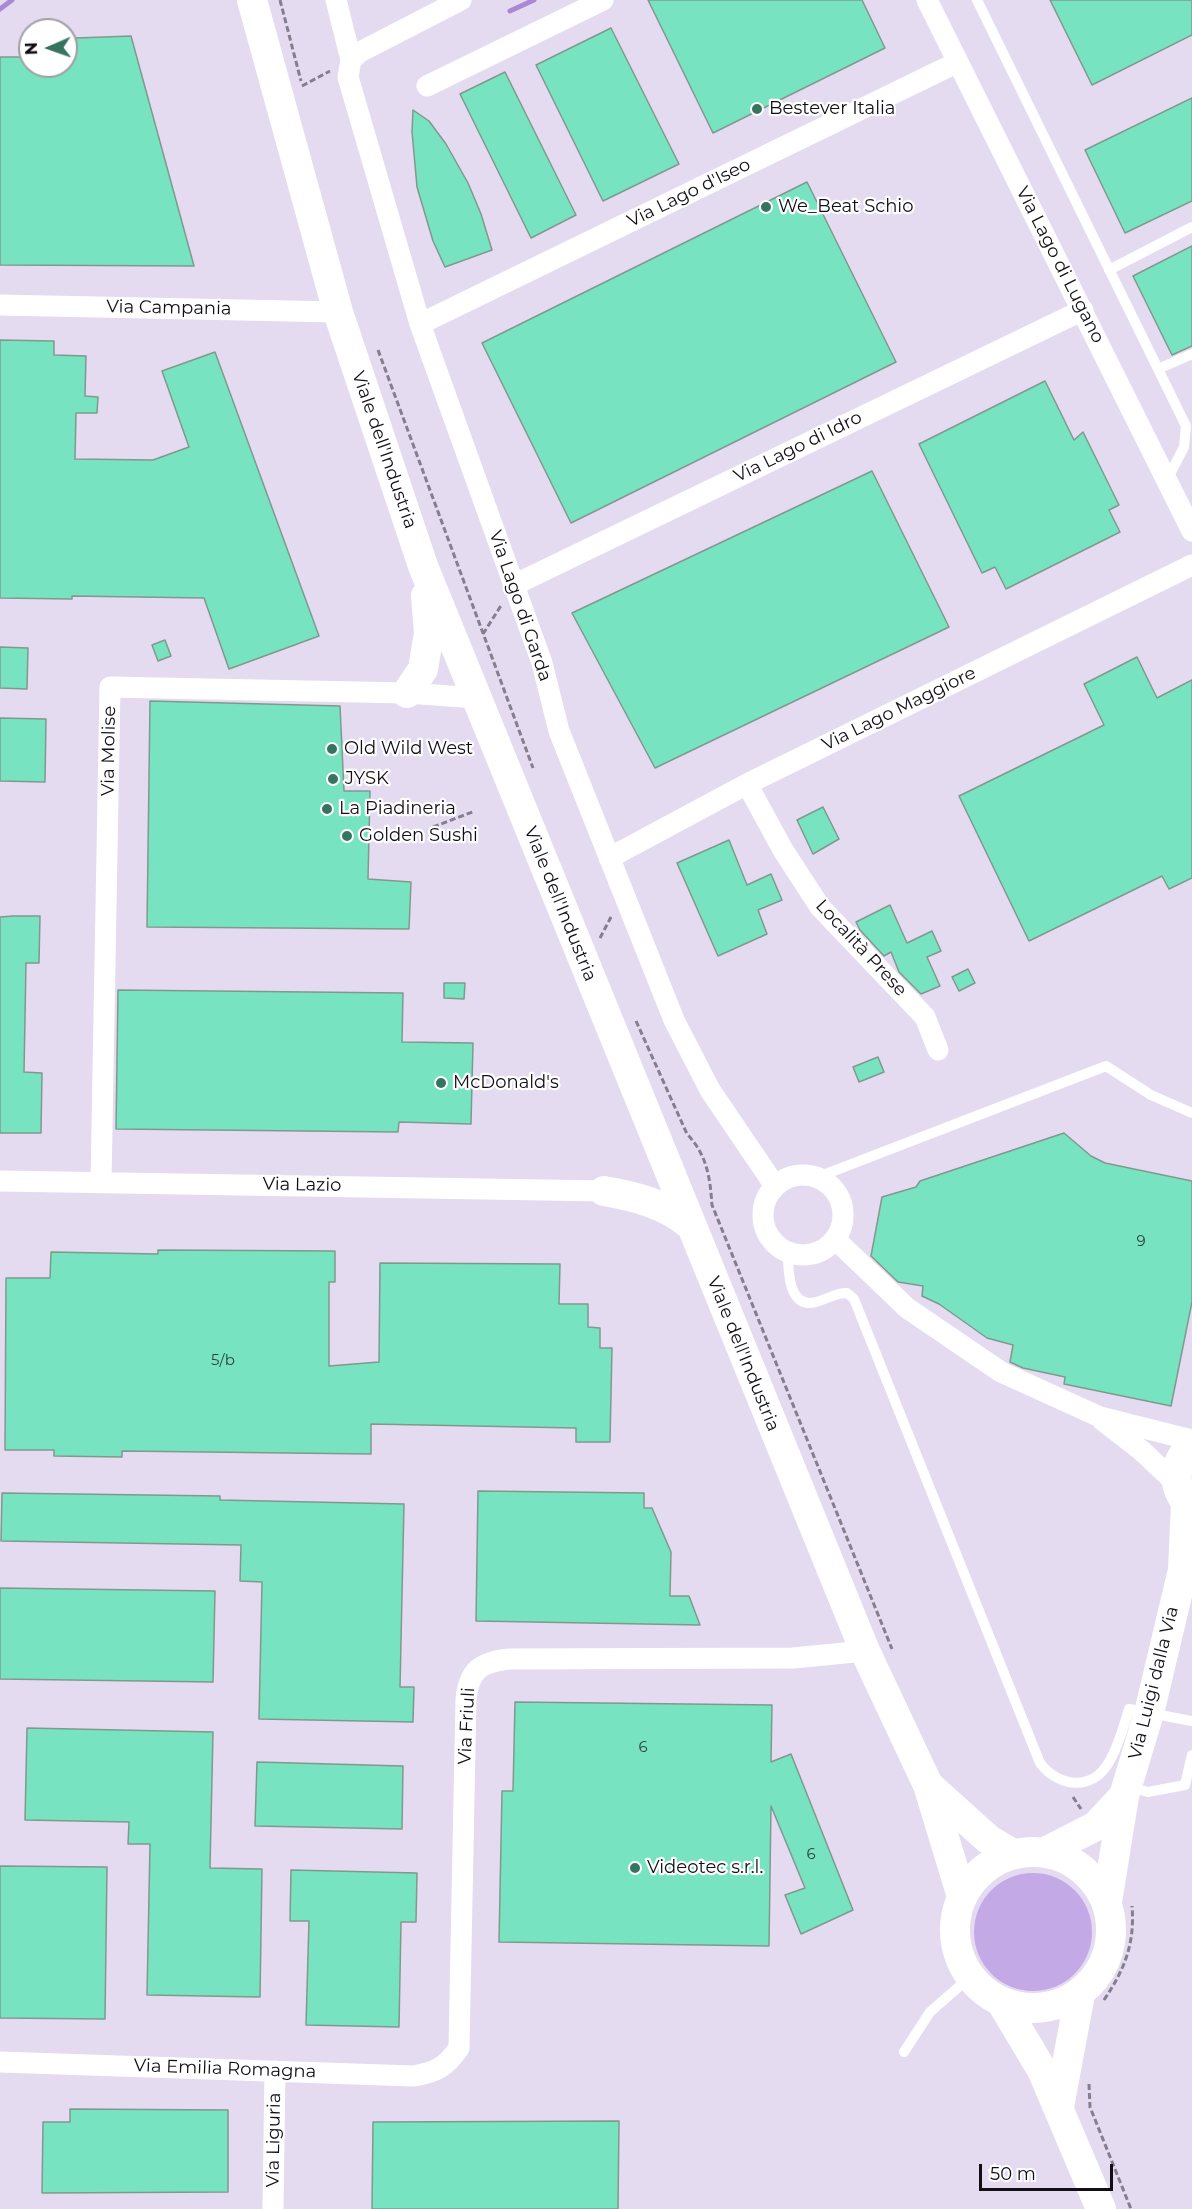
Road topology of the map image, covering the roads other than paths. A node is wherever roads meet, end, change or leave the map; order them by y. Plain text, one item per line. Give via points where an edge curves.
1 (252, 0) edge
2 (336, 0) edge
3 (461, 0) edge
4 (603, 0) edge
5 (927, 0) edge
6 (977, 0) edge
7 (351, 60) junction
8 (958, 62) junction
9 (427, 86) dead end
10 (1192, 227) edge
11 (1109, 270) junction
12 (0, 305) edge
13 (1083, 310) junction
14 (338, 312) junction
15 (420, 324) junction
16 (1192, 354) edge
17 (1158, 369) junction
18 (1167, 480) junction
19 (1192, 531) edge
20 (1192, 565) edge
21 (423, 566) junction
22 (514, 585) junction
23 (407, 693) junction
24 (477, 698) junction
25 (747, 784) junction
26 (609, 858) junction
27 (938, 1050) dead end
28 (1192, 1113) edge
29 (665, 1160) junction
30 (818, 1177) junction
31 (0, 1181) edge
32 (101, 1182) junction
33 (775, 1186) junction
34 (604, 1191) junction
35 (690, 1225) junction
36 (836, 1240) junction
37 (788, 1252) junction
38 (1100, 1417) junction
39 (1192, 1440) edge
40 (1192, 1446) edge
41 (1185, 1498) edge
42 (1188, 1563) edge
43 (879, 1651) junction
44 (1149, 1713) junction
45 (1192, 1721) edge
46 (1192, 1755) edge
47 (928, 1785) junction
48 (1125, 1791) junction
49 (1045, 1852) junction
50 (1013, 1854) junction
51 (962, 1897) junction
52 (1119, 1902) junction
53 (970, 1977) junction
54 (1091, 1999) junction
55 (1002, 2002) junction
56 (904, 2052) dead end
57 (0, 2062) edge
58 (448, 2064) joint
59 (275, 2071) junction
60 (1059, 2107) junction
61 (273, 2209) edge
62 (1101, 2209) edge

1 - 14 main road, Viale dell'Industria
2 - 7 street, Via Lago di Garda
3 - 7 street
4 - 9 street
5 - 8 street, Via Lago di Lugano
6 - 11 lane
7 - 15 street, Via Lago di Garda via 348,77
8 - 13 street, Via Lago di Lugano
8 - 15 street, Via Lago d'Iseo
10 - 11 lane
11 - 17 lane
12 - 14 street, Via Campania
13 - 18 street, Via Lago di Lugano
13 - 22 street, Via Lago di Idro
14 - 21 main road, Viale dell'Industria
15 - 22 street, Via Lago di Garda
16 - 17 lane
17 - 18 lane via 1186,426 1184,447
18 - 19 street, Via Lago di Lugano
20 - 25 street, Via Lago Maggiore
21 - 23 main road via 429,633 423,669
21 - 24 main road, Viale dell'Industria
22 - 26 street, Via Lago di Garda via 542,663 559,731
23 - 24 street, Via Molise
23 - 32 street, Via Molise via 110,687
24 - 29 main road, Viale dell'Industria
25 - 26 street, Via Lago Maggiore
25 - 27 street, Località Prese via 820,907 925,1017
26 - 33 street, Via Lago di Garda via 684,1040 710,1090
28 - 30 lane via 1151,1095 1106,1066
29 - 34 main road via 649,1174
29 - 35 main road, Viale dell'Industria
30 - 33 street via 795,1175
30 - 36 street via 830,1184 843,1205 844,1218
31 - 32 street, Via Lazio
32 - 34 street, Via Lazio
33 - 37 street via 763,1209 764,1223 777,1246
34 - 35 main road via 647,1201
35 - 43 main road, Viale dell'Industria
36 - 37 street via 814,1254
36 - 38 street via 908,1308 1001,1372
37 - 44 lane via 789,1281 796,1296 815,1303 835,1293 847,1293 854,1299 1040,1763 1050,1776 1076,1784 1102,1773 1129,1709
38 - 39 street
38 - 41 street via 1142,1450
40 - 41 main road, Via Luigi dalla Via via 1178,1463
41 - 42 main road, Via Luigi dalla Via
42 - 44 main road, Via Luigi dalla Via
43 - 47 main road, Viale dell'Industria
43 - 58 street, Via Friuli via 793,1658 509,1659 481,1666 471,1676 466,1699 459,2048
44 - 45 lane
44 - 48 main road, Via Luigi dalla Via
46 - 48 lane via 1185,1785 1148,1792
47 - 50 main road, Viale dell'Industria via 988,1839
47 - 51 main road, Viale dell'Industria
48 - 49 main road, Via Luigi dalla Via via 1096,1826
48 - 52 main road, Via Luigi dalla Via
49 - 50 main road, Viale dell'Industria
49 - 52 main road, Viale dell'Industria via 1083,1869
50 - 51 main road, Viale dell'Industria via 983,1870
51 - 53 main road, Viale dell'Industria via 955,1938
52 - 54 main road, Viale dell'Industria via 1111,1942
53 - 55 main road, Viale dell'Industria
53 - 56 lane via 930,2012
54 - 55 main road, Viale dell'Industria via 1029,2009
54 - 60 main road
55 - 60 main road, Viale dell'Industria
57 - 59 street, Via Emilia Romagna
58 - 59 street, Via Emilia Romagna via 436,2072 414,2076
59 - 61 street, Via Liguria
60 - 62 main road, Viale dell'Industria

